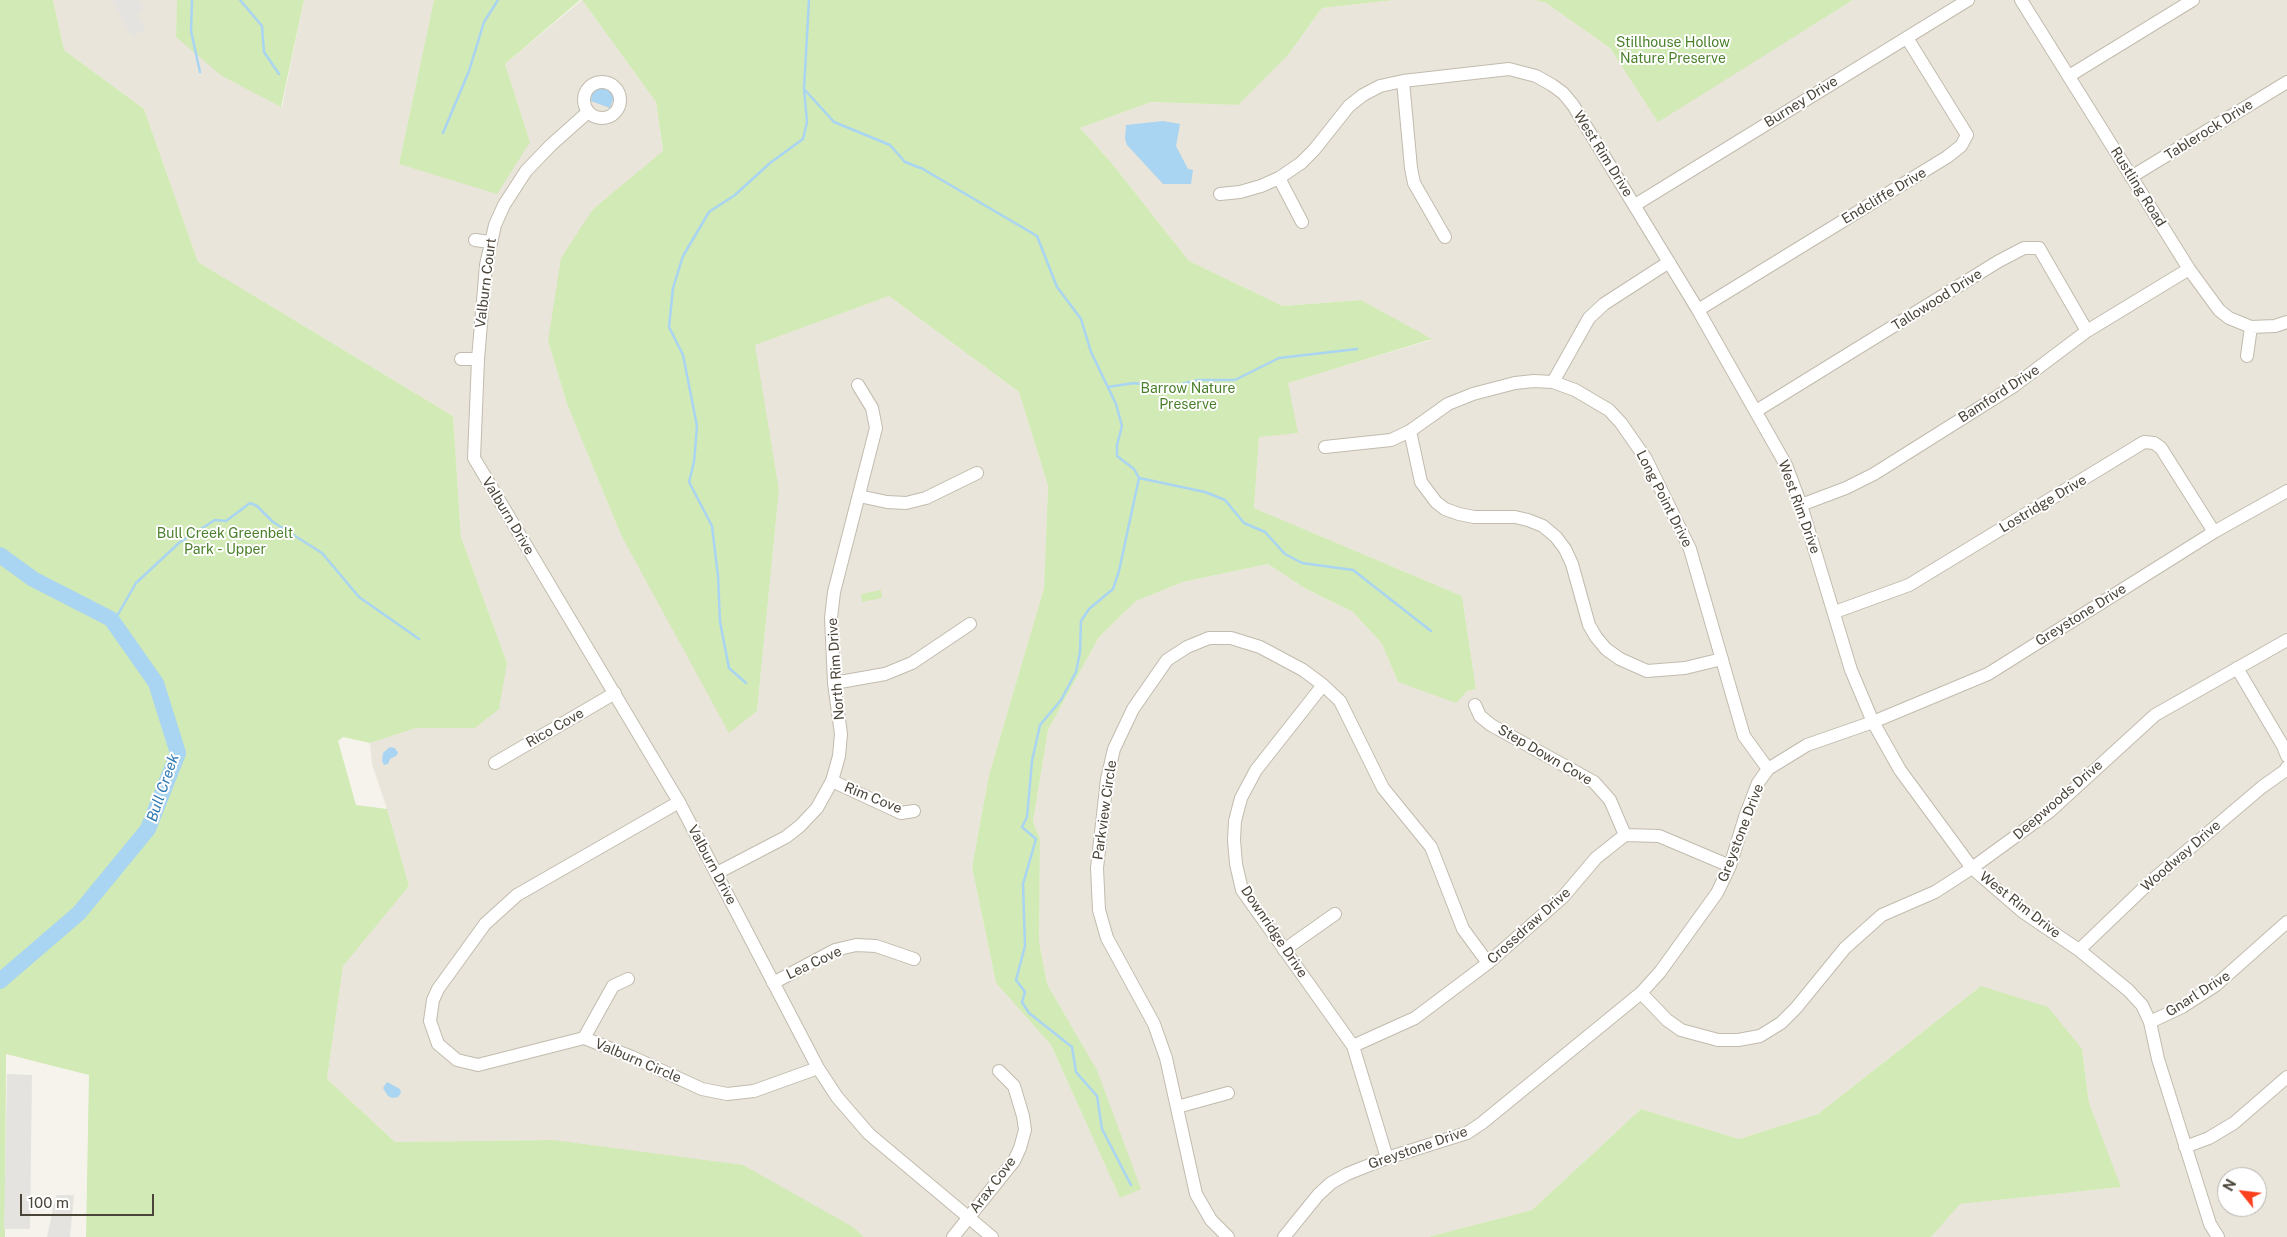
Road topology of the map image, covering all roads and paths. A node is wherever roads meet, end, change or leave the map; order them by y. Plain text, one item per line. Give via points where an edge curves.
1 (1968, 0) edge
2 (2021, 0) edge
3 (2193, 0) edge
4 (1907, 38) junction
5 (2070, 76) junction
6 (1403, 81) junction
7 (2287, 82) edge
8 (588, 112) dead end
9 (1279, 178) junction
10 (2131, 178) junction
11 (1220, 194) dead end
12 (1635, 205) junction
13 (1302, 222) dead end
14 (1445, 237) dead end
15 (475, 240) dead end
16 (490, 242) junction
17 (1668, 262) junction
18 (2190, 269) junction
19 (1698, 310) junction
20 (2287, 322) edge
21 (2251, 327) junction
22 (2087, 332) junction
23 (2247, 356) dead end
24 (461, 358) dead end
25 (478, 360) junction
26 (1553, 382) junction
27 (858, 385) dead end
28 (1756, 411) junction
29 (1410, 431) junction
30 (1324, 447) dead end
31 (474, 458) joint
32 (977, 473) dead end
33 (2287, 491) edge
34 (859, 496) junction
35 (1801, 505) junction
36 (2214, 532) junction
37 (1834, 612) junction
38 (970, 624) dead end
39 (2287, 640) edge
40 (1722, 659) junction
41 (2237, 668) junction
42 (834, 683) junction
43 (1323, 685) junction
44 (615, 693) junction
45 (1475, 705) dead end
46 (1873, 722) junction
47 (2287, 756) edge
48 (495, 763) dead end
49 (2287, 767) edge
50 (1768, 769) junction
51 (832, 781) junction
52 (679, 802) junction
53 (914, 811) dead end
54 (1626, 834) junction
55 (1730, 866) junction
56 (1972, 868) junction
57 (717, 872) junction
58 (1335, 914) dead end
59 (2287, 922) edge
60 (1284, 950) junction
61 (2079, 950) junction
62 (914, 959) dead end
63 (1488, 964) junction
64 (628, 978) dead end
65 (773, 983) junction
66 (1641, 993) junction
67 (2150, 1022) junction
68 (584, 1038) junction
69 (1352, 1046) junction
70 (818, 1068) junction
71 (998, 1071) dead end
72 (2287, 1077) edge
73 (1228, 1094) dead end
74 (1177, 1107) junction
75 (2185, 1147) junction
76 (1387, 1158) junction
77 (969, 1218) junction
78 (953, 1237) edge
79 (992, 1237) edge
80 (1228, 1237) edge
81 (1284, 1237) edge
82 (2218, 1237) edge

1 - 4 street, Burney Drive
2 - 5 street, Rustling Road
3 - 5 street
4 - 12 street, Burney Drive
4 - 19 street, Endcliffe Drive via 1967,135 1961,146
5 - 10 street, Rustling Road
6 - 9 street, West Rim Drive via 1380,86 1363,95 1349,106 1301,163
6 - 12 street, West Rim Drive via 1509,69 1552,84 1573,105
6 - 14 street via 1414,184
7 - 10 street, Tablerock Drive
8 - 16 street, Valburn Court via 526,171 504,205
9 - 11 street, West Rim Drive via 1254,188
9 - 13 street
10 - 18 street, Rustling Road
12 - 17 street, West Rim Drive
15 - 16 street
16 - 25 street, Valburn Court
17 - 19 street, West Rim Drive
17 - 26 street via 1604,304 1589,318
18 - 21 street, Rustling Road via 2219,310
18 - 22 street, Bamford Drive
19 - 28 street, West Rim Drive
20 - 21 street, Rustling Road
21 - 23 street
22 - 28 street, Tallowood Drive via 2039,248 2024,248
22 - 35 street, Bamford Drive via 2014,386 1874,474
24 - 25 street
25 - 31 street, Valburn Court
26 - 29 street, Long Point Drive via 1515,382 1473,394 1448,404
26 - 40 street, Long Point Drive via 1575,390 1608,410 1646,459 1690,549
27 - 34 street, North Rim Drive via 872,408 876,428
28 - 35 street, West Rim Drive via 1786,465
29 - 30 street, Long Point Drive via 1391,440
29 - 40 street via 1421,482 1445,509 1474,517 1515,516 1543,526 1556,537 1572,564 1590,625 1606,649 1620,659 1647,670 1685,668
31 - 44 street, Valburn Drive
32 - 34 street via 926,498 906,502
33 - 36 street, Greystone Drive
34 - 42 street, North Rim Drive via 830,618
35 - 37 street, West Rim Drive
36 - 37 street, Lostridge Drive via 2161,448 2144,442 1909,585
36 - 46 street, Greystone Drive via 1988,674
37 - 46 street, West Rim Drive via 1851,670
38 - 42 street via 912,663 885,674
39 - 41 street, Deepwoods Drive
40 - 50 street, Long Point Drive via 1744,736
41 - 47 street
41 - 56 street, Deepwoods Drive via 2155,715 2049,812
42 - 51 street, North Rim Drive via 841,734 840,756
43 - 60 street, Downridge Drive via 1256,770 1241,798 1235,821 1236,864 1242,890
43 - 63 street, Parkview Circle via 1340,701 1379,782 1431,847 1463,929
43 - 74 street, Parkview Circle via 1260,646 1231,638 1209,638 1167,660 1133,709 1114,749 1107,778 1097,868 1099,910 1107,938 1154,1024
44 - 48 street, Rico Cove
44 - 52 street, Valburn Drive
45 - 54 street, Step Down Cove via 1480,716 1491,725 1594,782 1610,800
46 - 50 street, Greystone Drive via 1807,745
46 - 56 street, West Rim Drive via 1900,770
49 - 61 street, Woodway Drive via 2150,882
50 - 55 street, Greystone Drive via 1758,783 1744,817
51 - 53 street, Rim Cove via 901,813
51 - 57 street, North Rim Drive via 817,808 800,826 786,837
52 - 57 street, Valburn Drive
52 - 68 street, Valburn Circle via 517,895 485,924 433,1000 430,1021 438,1044 457,1060 478,1066
54 - 55 street via 1659,836
54 - 63 street, Crossdraw Drive via 1596,858 1563,898
55 - 66 street, Greystone Drive via 1700,918
56 - 61 street, West Rim Drive via 2023,912
56 - 66 street, Deepwoods Drive via 1935,892 1882,915 1845,948 1781,1023 1760,1036 1718,1040 1681,1030
57 - 65 street, Valburn Drive
58 - 60 street
59 - 67 street, Gnarl Drive via 2216,985 2182,1007
60 - 69 street, Downridge Drive
61 - 67 street, West Rim Drive via 2128,990 2142,1005
62 - 65 street, Lea Cove via 876,946 856,945 835,950
63 - 69 street, Crossdraw Drive via 1415,1018
64 - 68 street via 613,986
65 - 70 street, Valburn Drive
66 - 76 street, Greystone Drive via 1467,1133
67 - 75 street, West Rim Drive
68 - 70 street, Valburn Circle via 702,1089 727,1094 754,1092
69 - 76 street, Downridge Drive
70 - 77 street, Valburn Drive via 837,1097 869,1134
71 - 77 street, Arax Cove via 1014,1086 1025,1130 1014,1161
72 - 75 street via 2234,1123
73 - 74 street
74 - 80 street, Parkview Circle via 1196,1194 1211,1220
75 - 82 street, West Rim Drive via 2210,1224
76 - 81 street, Greystone Drive via 1331,1183
77 - 78 street, Arax Cove
77 - 79 street, Valburn Drive

